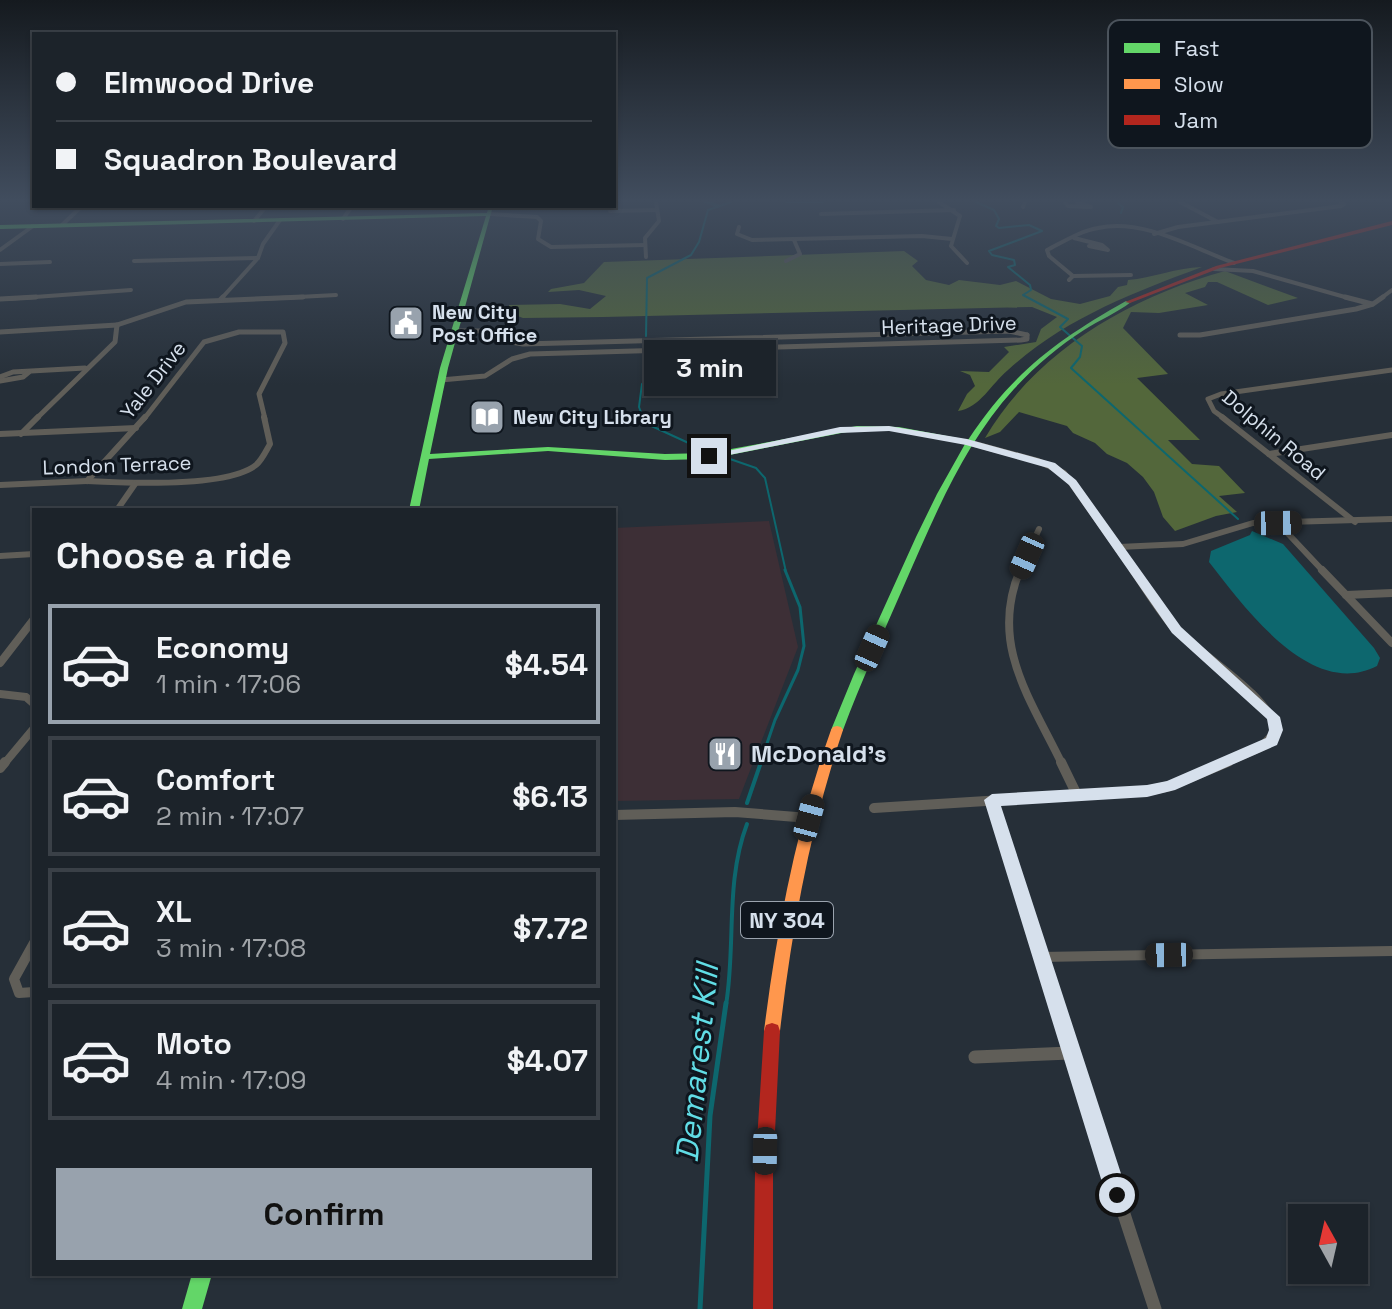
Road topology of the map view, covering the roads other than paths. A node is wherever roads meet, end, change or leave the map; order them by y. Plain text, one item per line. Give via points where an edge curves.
1 (23, 263) edge
2 (253, 263) edge
3 (474, 263) edge
4 (1057, 263) edge
5 (1235, 263) edge
6 (1241, 263) edge
7 (0, 264) edge
8 (1214, 269) junction
9 (1265, 274) junction
10 (1131, 275) dead end
11 (131, 290) dead end
12 (1392, 290) edge
13 (336, 295) dead end
14 (0, 299) edge
15 (221, 299) junction
16 (1373, 304) junction
17 (117, 325) junction
18 (453, 331) junction
19 (0, 332) edge
20 (1180, 335) dead end
21 (814, 336) junction
22 (647, 341) junction
23 (818, 346) junction
24 (648, 350) junction
25 (85, 368) junction
26 (1392, 370) edge
27 (0, 379) edge
28 (441, 380) junction
29 (137, 428) junction
30 (0, 434) edge
31 (21, 434) junction
32 (1392, 435) edge
33 (967, 442) junction
34 (1269, 454) junction
35 (425, 457) junction
36 (235, 476) joint
37 (87, 481) junction
38 (135, 484) junction
39 (0, 485) edge
40 (118, 508) edge
41 (414, 508) edge
42 (1392, 519) edge
43 (1355, 522) junction
44 (1278, 523) junction
45 (1039, 529) dead end
46 (1119, 547) junction
47 (32, 554) edge
48 (0, 556) edge
49 (1392, 593) edge
50 (1346, 595) junction
51 (32, 622) edge
52 (1392, 643) edge
53 (0, 663) edge
54 (0, 694) edge
55 (32, 702) edge
56 (32, 730) edge
57 (0, 768) edge
58 (1077, 795) junction
59 (992, 800) junction
60 (874, 808) dead end
61 (616, 815) edge
62 (809, 818) junction
63 (32, 947) edge
64 (1392, 951) edge
65 (1041, 957) junction
66 (32, 992) edge
67 (1070, 1053) junction
68 (975, 1057) dead end
69 (201, 1276) edge
70 (192, 1309) edge
71 (763, 1309) edge
72 (1155, 1309) edge

1 - 7 street
2 - 15 street
3 - 18 street
4 - 10 street via 1071,278
5 - 8 street, NY 304
6 - 9 street
8 - 9 street
8 - 33 street, NY 304 via 1138,296 1068,335 1009,386
9 - 16 street
11 - 14 street
12 - 16 street
13 - 15 street
15 - 17 street via 171,306
16 - 20 street
17 - 19 street
17 - 25 street via 115,342
18 - 22 street, Heritage Drive via 491,331 523,344
18 - 28 street
21 - 22 street, Heritage Drive
21 - 23 street
21 - 23 street, Heritage Drive via 1014,331 1028,337
22 - 24 street
23 - 24 street, Heritage Drive
24 - 28 street, Heritage Drive via 521,355 485,376
25 - 27 street
25 - 31 street
26 - 34 street, Dolphin Road via 1208,399 1214,411
28 - 35 street
29 - 31 street
29 - 36 street, Yale Drive via 204,342 239,332 283,332 285,343 259,394 270,444 257,464
29 - 37 street, Yale Drive
30 - 31 street
32 - 34 street
33 - 35 street via 899,429 857,428 709,456 536,449
33 - 46 street via 1021,455 1064,473
33 - 62 street, NY 304 via 846,705
34 - 43 street, Dolphin Road
35 - 41 street
36 - 38 street, London Terrace
37 - 38 street, London Terrace
37 - 39 street, London Terrace
38 - 40 street
42 - 43 street
43 - 44 street
44 - 46 street via 1245,524 1183,544
44 - 50 street
45 - 58 street via 1008,601 1006,640
46 - 58 street via 1176,630 1261,703 1276,730 1272,741 1260,748 1170,786
47 - 48 street
49 - 50 street
50 - 52 street
51 - 53 street
54 - 55 street
56 - 57 street
58 - 59 street
59 - 60 street
59 - 65 street
61 - 62 street via 753,812
62 - 71 street, NY 304 via 789,906 774,1023 765,1151
63 - 66 street via 14,979 19,993
64 - 65 street
65 - 67 street
67 - 68 street
67 - 72 street
69 - 70 street

